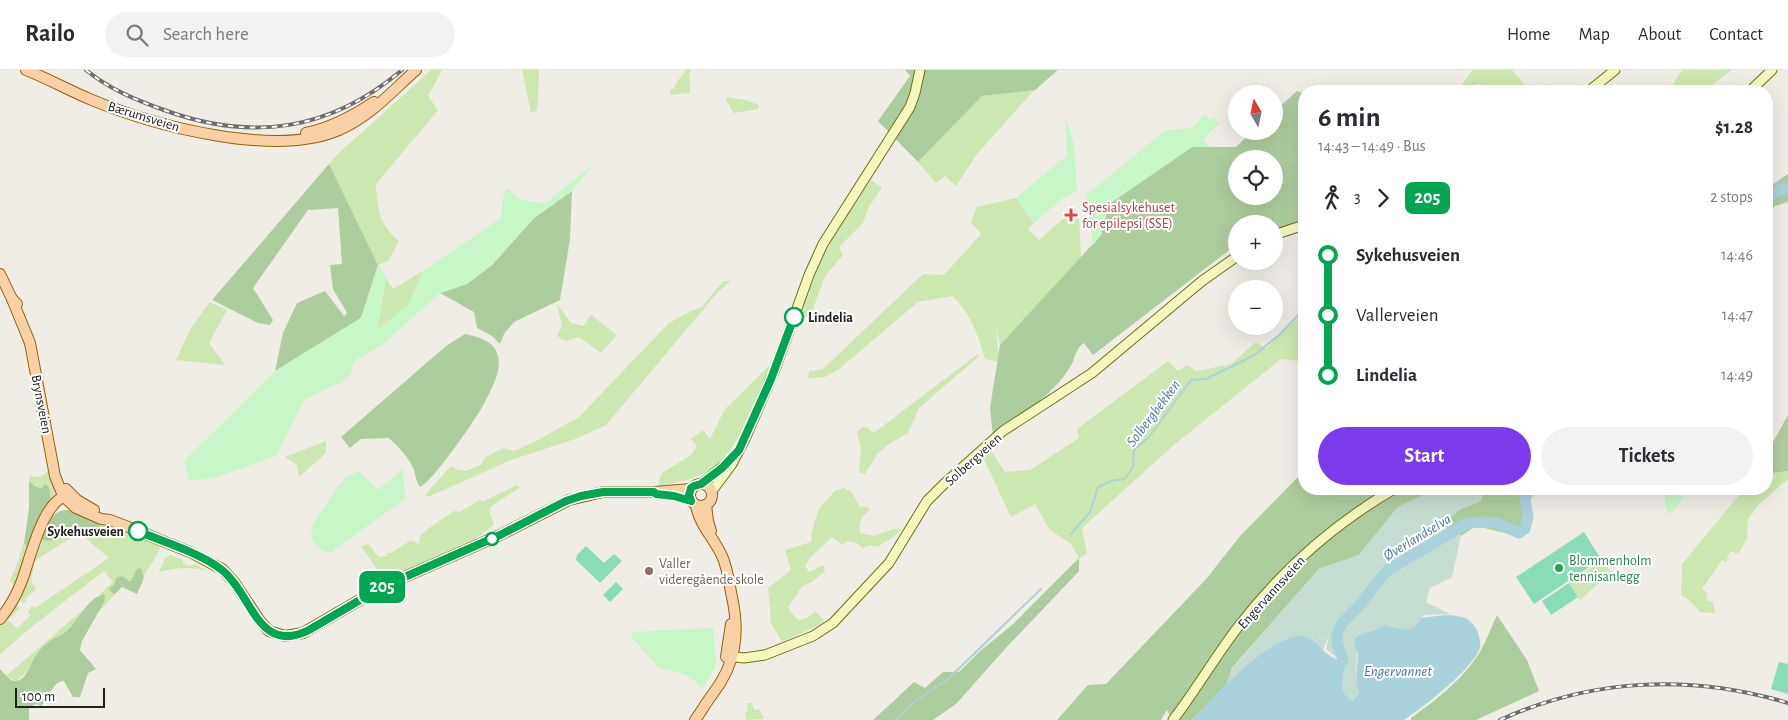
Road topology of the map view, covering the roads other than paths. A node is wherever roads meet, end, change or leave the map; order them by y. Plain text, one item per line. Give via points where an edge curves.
1 (26, 70) edge
2 (920, 70) edge
3 (1615, 70) edge
4 (1772, 70) edge
5 (34, 72) edge
6 (413, 73) edge
7 (1597, 85) edge
8 (1756, 85) edge
9 (1298, 227) edge
10 (1283, 232) edge
11 (1228, 263) edge
12 (0, 274) edge
13 (736, 455) junction
14 (701, 484) junction
15 (691, 488) junction
16 (712, 491) junction
17 (654, 492) junction
18 (1385, 495) edge
19 (68, 498) junction
20 (698, 504) junction
21 (0, 620) edge
22 (729, 657) junction
23 (695, 720) edge
24 (1173, 720) edge

1 - 5 main road, Bærumsveien
2 - 13 main road via 910,107 815,260 773,375
3 - 7 main road
4 - 8 main road
5 - 6 main road, Bærumsveien via 92,100 148,119 201,132 256,140 321,130 360,111
9 - 10 main road
11 - 22 main road, Solbergveien via 1092,373 1004,431 945,483 927,501 889,564 833,624 813,636 764,655
12 - 19 main road, Brynsveien via 29,339 55,469
13 - 14 main road
13 - 16 main road
14 - 15 main road
14 - 16 main road
15 - 17 main road, Brynsveien
15 - 20 main road via 689,495
16 - 20 main road via 712,499
17 - 19 main road, Brynsveien via 603,492 566,501 500,535 382,587 309,630 291,636 278,635 265,628 231,578 214,564 110,520
17 - 20 main road, Brynsveien
18 - 24 main road, Engervannsveien via 1336,528 1275,584 1239,626
19 - 21 main road via 57,500 45,517 18,592
20 - 22 main road via 724,560 732,598
22 - 23 main road via 712,695

